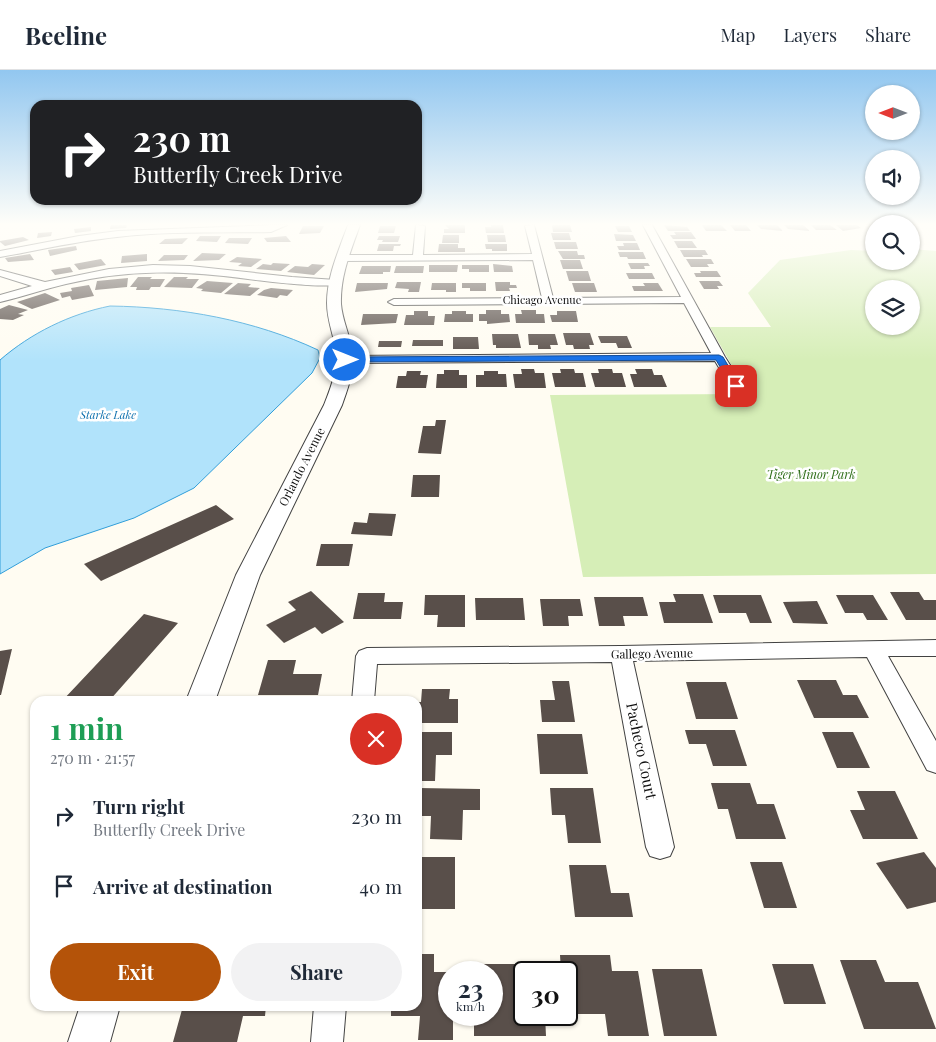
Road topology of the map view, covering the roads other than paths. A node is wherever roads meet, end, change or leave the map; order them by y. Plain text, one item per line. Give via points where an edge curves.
1 (135, 270) edge
2 (198, 270) edge
3 (340, 270) edge
4 (540, 270) edge
5 (673, 270) edge
6 (0, 273) edge
7 (42, 285) junction
8 (335, 285) junction
9 (0, 299) edge
10 (548, 300) junction
11 (689, 300) junction
12 (394, 302) dead end
13 (719, 357) junction
14 (345, 360) junction
15 (745, 400) dead end
16 (936, 648) edge
17 (873, 649) junction
18 (621, 654) junction
19 (202, 696) edge
20 (363, 696) edge
21 (936, 763) edge
22 (660, 847) dead end
23 (98, 1011) edge
24 (330, 1011) edge
25 (89, 1042) edge
26 (327, 1042) edge

1 - 7 street via 106,272
2 - 8 street
3 - 8 street, Orlando Avenue
4 - 10 street
5 - 11 street
6 - 7 street
7 - 9 street
8 - 14 street, Orlando Avenue via 334,316
10 - 11 street, Chicago Avenue
10 - 12 street, Chicago Avenue
11 - 13 street
13 - 14 street
13 - 15 street
14 - 19 street, Orlando Avenue via 342,382 333,405 248,576
16 - 17 street, Gallego Avenue
17 - 18 street, Gallego Avenue
17 - 21 street
18 - 20 street, Gallego Avenue via 367,656
18 - 22 street, Pacheco Court
23 - 25 street
24 - 26 street

